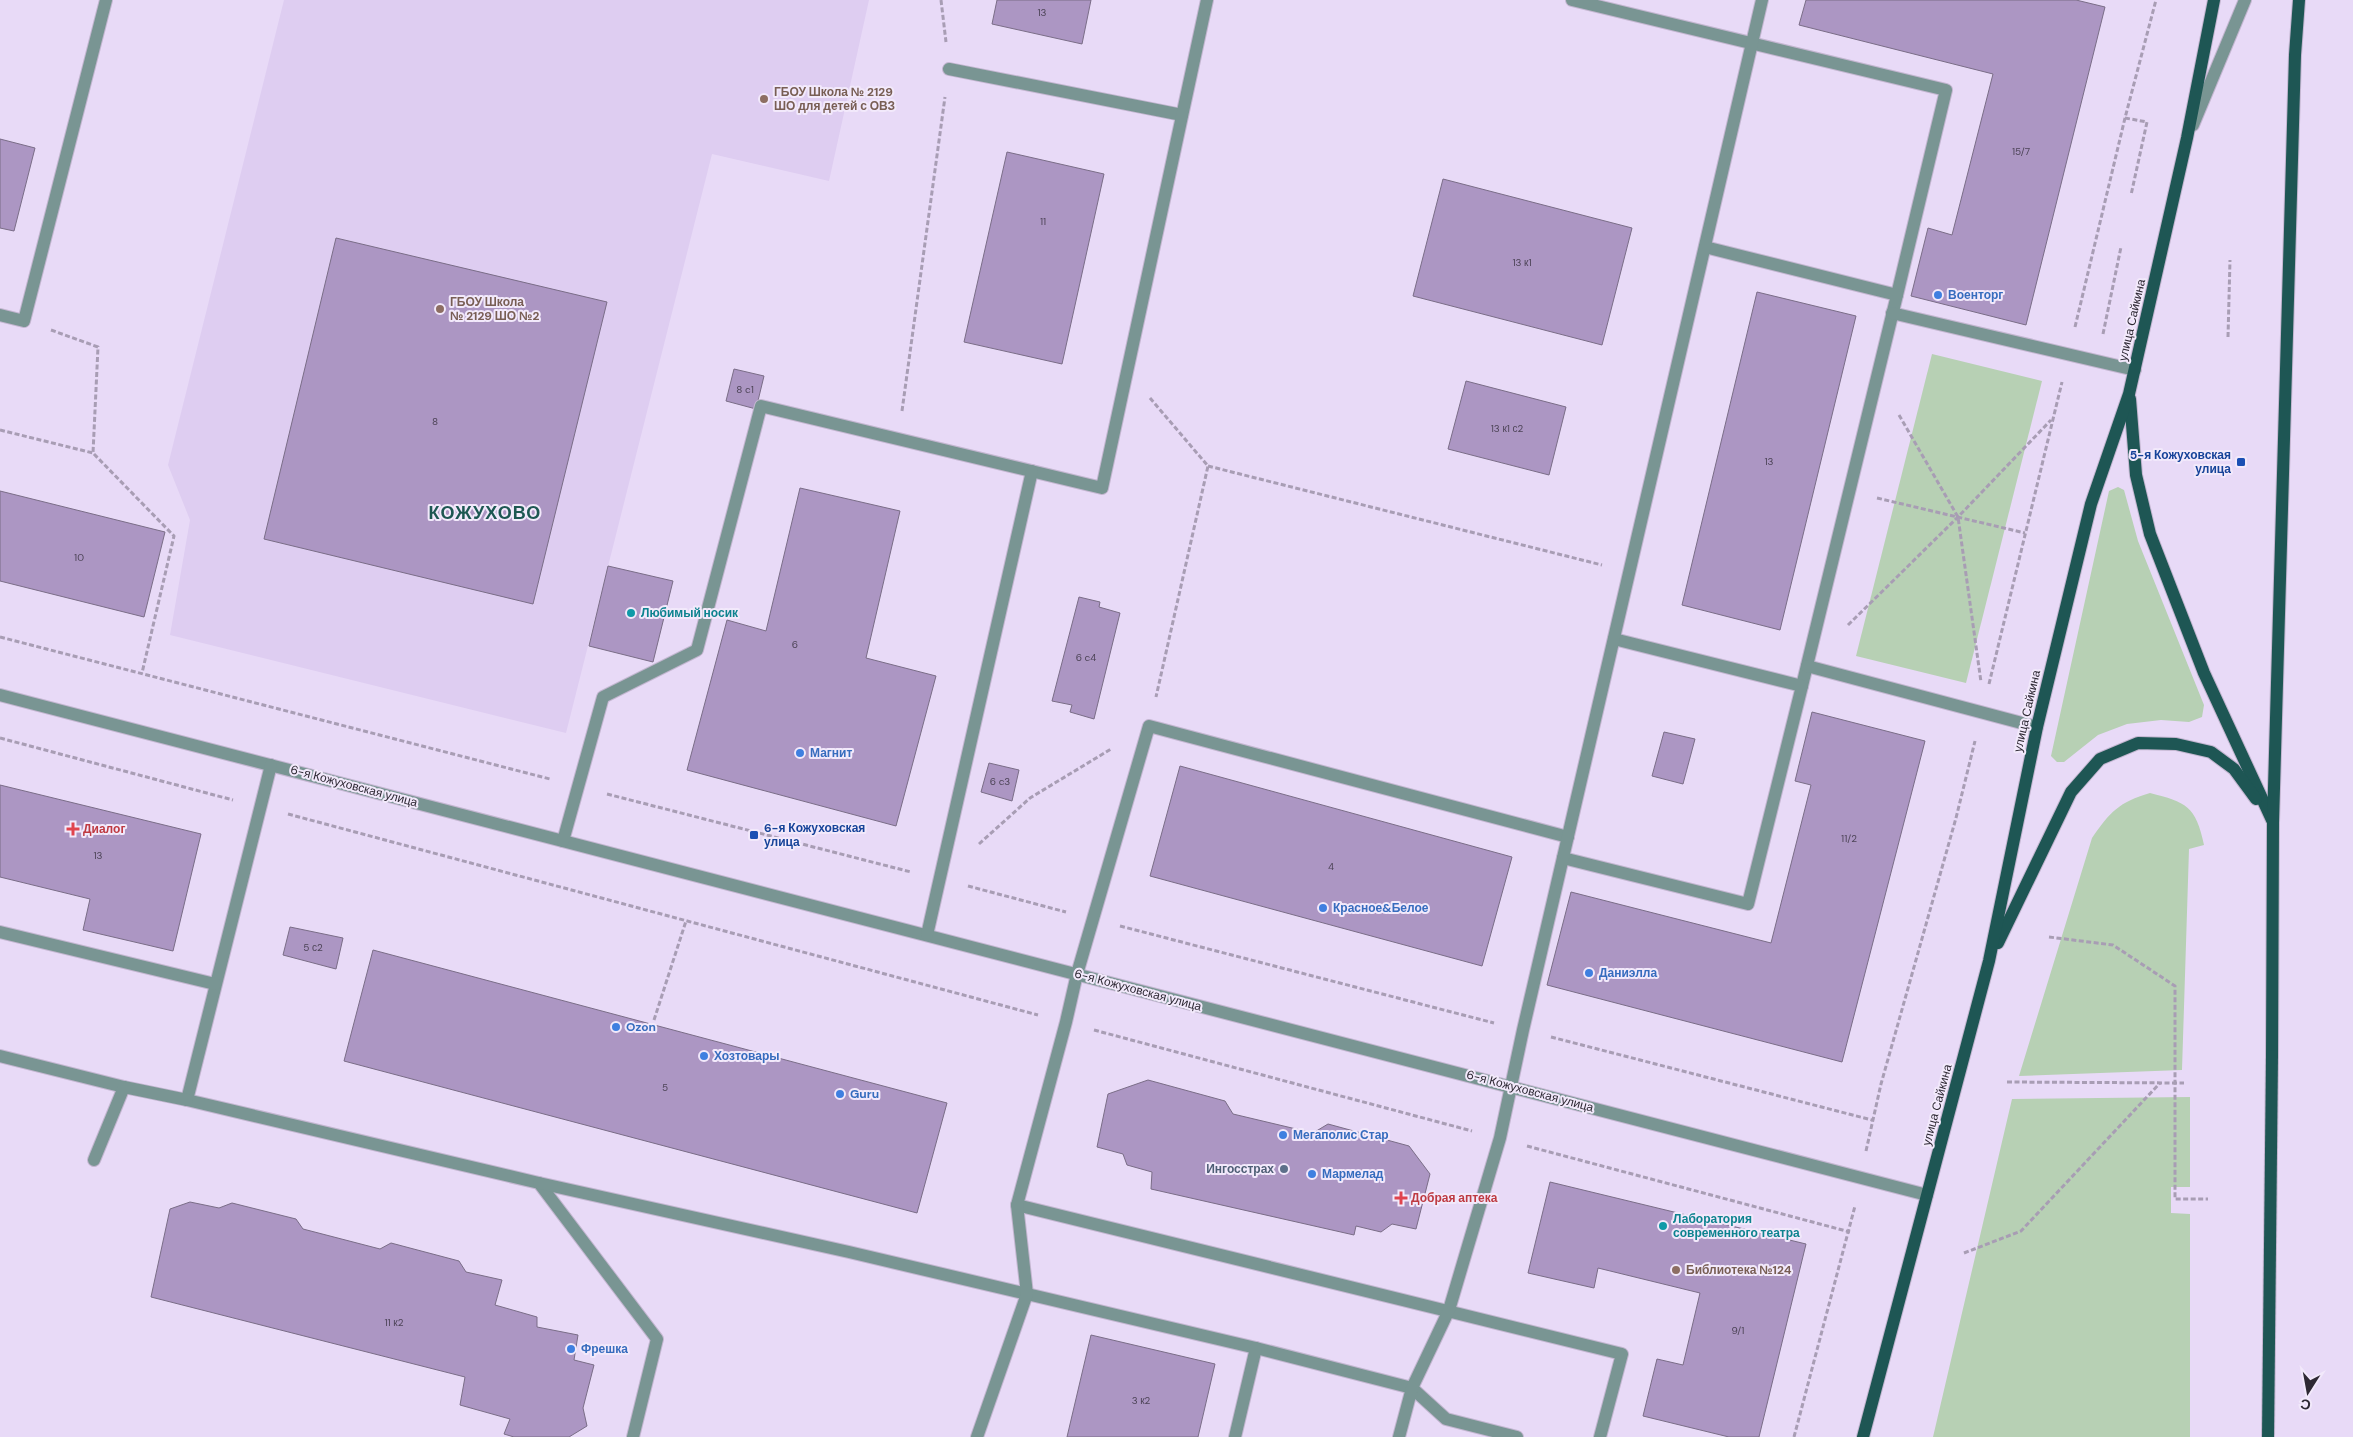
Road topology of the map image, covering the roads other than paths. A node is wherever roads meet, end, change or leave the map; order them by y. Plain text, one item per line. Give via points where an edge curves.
1 (106, 0) edge
2 (1207, 0) edge
3 (1572, 0) edge
4 (1762, 0) edge
5 (2214, 0) edge
6 (2245, 0) edge
7 (2299, 0) edge
8 (1752, 42) junction
9 (949, 69) road end
10 (1182, 115) junction
11 (2187, 138) junction
12 (1705, 247) junction
13 (1897, 295) junction
14 (1892, 313) junction
15 (0, 315) edge
16 (2135, 370) junction
17 (2129, 394) junction
18 (1032, 471) junction
19 (1614, 639) junction
20 (1806, 666) junction
21 (1802, 686) junction
22 (0, 695) edge
23 (2037, 727) junction
24 (271, 765) junction
25 (2273, 823) junction
26 (1568, 837) junction
27 (563, 841) junction
28 (1563, 858) junction
29 (0, 932) edge
30 (927, 935) junction
31 (1989, 961) junction
32 (1077, 974) junction
33 (215, 984) junction
34 (0, 1056) edge
35 (1511, 1086) junction
36 (124, 1087) junction
37 (187, 1100) junction
38 (94, 1160) dead end
39 (539, 1183) junction
40 (1927, 1195) junction
41 (1017, 1205) junction
42 (1028, 1294) junction
43 (1449, 1310) junction
44 (1256, 1348) junction
45 (1412, 1388) junction
46 (633, 1437) edge
47 (977, 1437) edge
48 (1235, 1437) edge
49 (1399, 1437) edge
50 (1517, 1437) edge
51 (1600, 1437) edge
52 (1863, 1437) edge
53 (2268, 1437) edge

1 - 15 street via 24,321
2 - 10 street
3 - 8 street
4 - 8 street
5 - 11 main road
6 - 11 street, улица Сайкина
7 - 25 main road via 2294,74
8 - 12 street
8 - 13 street via 1946,90
9 - 10 street
10 - 18 street via 1102,488
11 - 16 main road, улица Сайкина
12 - 13 street
12 - 19 street
13 - 14 street
14 - 16 street
14 - 20 street
16 - 17 main road, улица Сайкина
17 - 23 main road, улица Сайкина via 2091,504
17 - 25 main road via 2136,474 2150,534 2204,673
18 - 27 street via 761,406 696,650 603,697
18 - 30 street
19 - 21 street
19 - 26 street
20 - 21 street
20 - 23 street via 1983,707
21 - 28 street via 1748,904
22 - 24 street, 6-я Кожуховская улица
23 - 31 main road, улица Сайкина
24 - 27 street, 6-я Кожуховская улица
24 - 33 street
25 - 31 main road via 2234,769 2211,752 2176,744 2138,743 2100,758 2071,792
25 - 53 main road, bridge
26 - 28 street
26 - 32 street via 1149,726
27 - 30 street, 6-я Кожуховская улица
28 - 35 street
29 - 33 street
30 - 32 street, 6-я Кожуховская улица
31 - 40 main road, улица Сайкина
32 - 35 street, 6-я Кожуховская улица
32 - 41 street
33 - 37 street
34 - 36 street
35 - 40 street, 6-я Кожуховская улица
35 - 43 street via 1500,1138
36 - 37 street
36 - 38 street
37 - 39 street
39 - 42 street
39 - 46 street via 656,1339
40 - 52 main road, улица Сайкина
41 - 42 street
41 - 43 street
42 - 44 street
42 - 47 street
43 - 45 street
43 - 51 street via 1622,1354
44 - 45 street
44 - 48 street
45 - 49 street
45 - 50 street via 1446,1419

